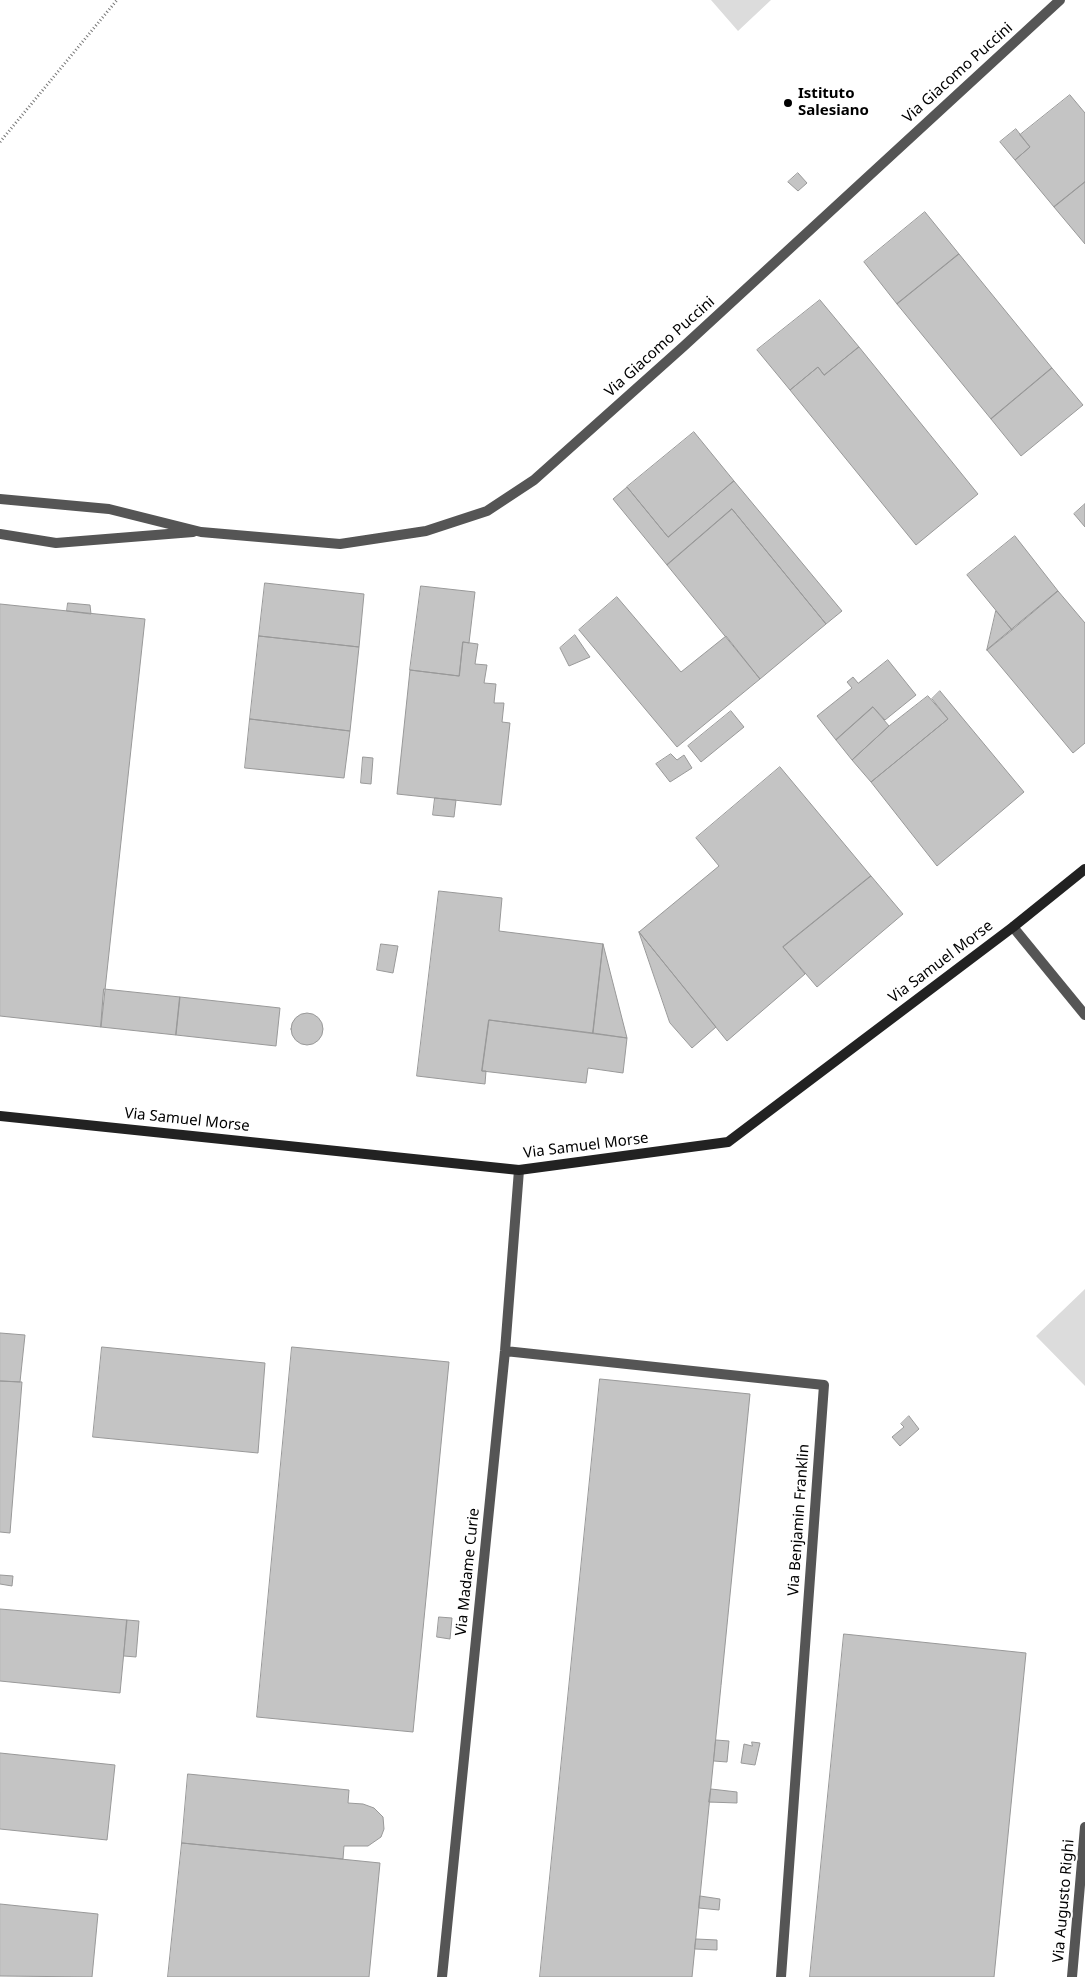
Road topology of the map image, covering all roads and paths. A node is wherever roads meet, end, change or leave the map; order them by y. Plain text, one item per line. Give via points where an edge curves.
1 (117, 0) edge
2 (1060, 0) edge
3 (0, 142) edge
4 (0, 499) edge
5 (201, 532) junction
6 (0, 534) edge
7 (1085, 869) edge
8 (1013, 927) junction
9 (1085, 1014) edge
10 (0, 1116) edge
11 (519, 1170) junction
12 (505, 1351) junction
13 (1085, 1827) edge
14 (442, 1977) edge
15 (781, 1977) edge
16 (1072, 1977) edge

1 - 3 path
2 - 5 street, Via Giacomo Puccini via 613,410 534,480 487,510 426,531 340,544
4 - 5 street, Via Giacomo Puccini via 109,509
5 - 6 street, Via Giacomo Puccini via 56,544
7 - 8 street, Via Samuel Morse
8 - 9 street
8 - 11 street, Via Samuel Morse via 728,1142
10 - 11 street, Via Samuel Morse
11 - 12 street, Via Madame Curie
12 - 14 street, Via Madame Curie
12 - 15 street, Via Benjamin Franklin via 824,1385
13 - 16 street, Via Augusto Righi

